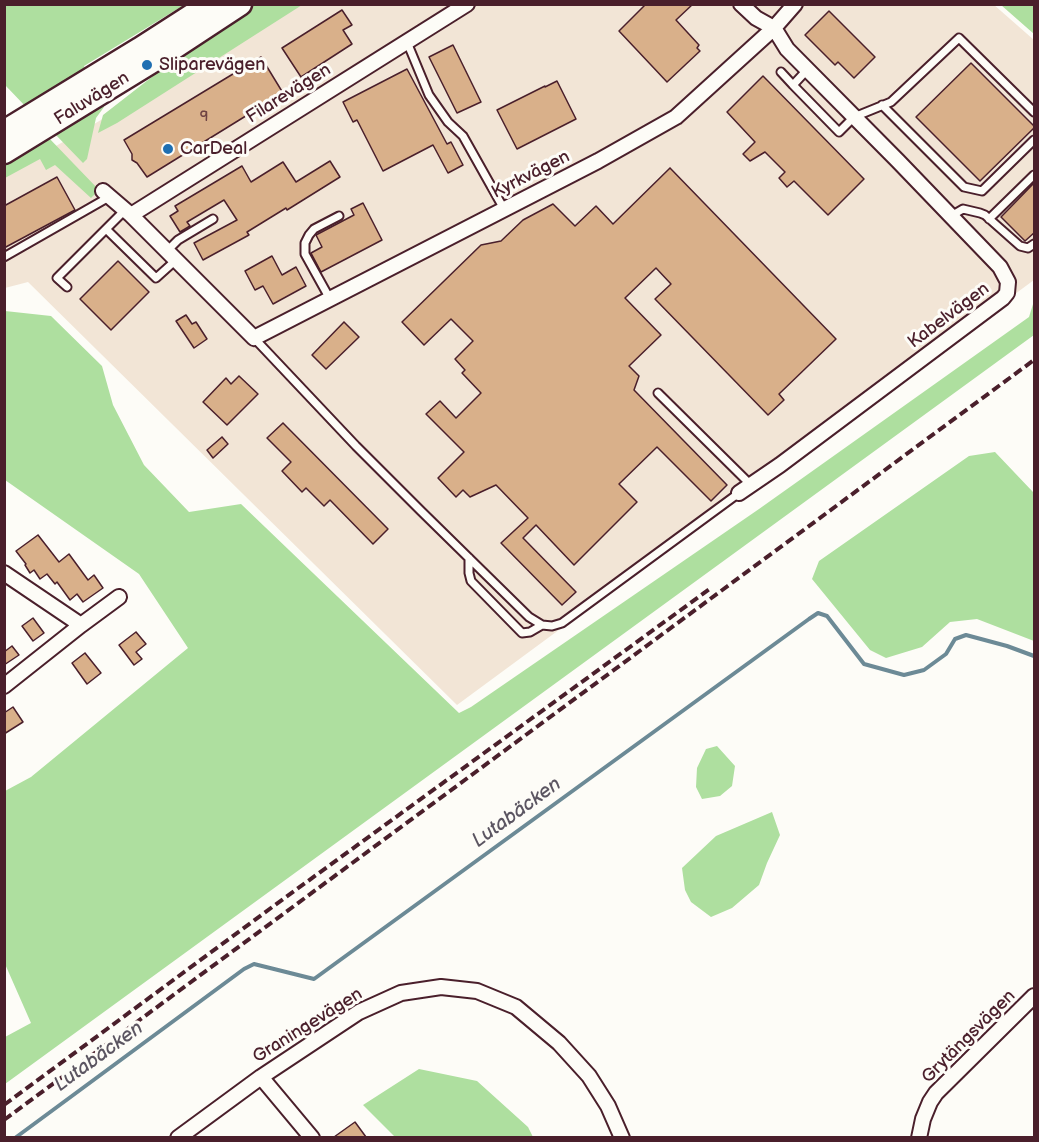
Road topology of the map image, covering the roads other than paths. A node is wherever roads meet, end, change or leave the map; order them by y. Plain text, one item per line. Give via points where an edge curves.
1 (210, 4) edge
2 (240, 4) edge
3 (467, 4) edge
4 (741, 4) edge
5 (795, 4) edge
6 (774, 28) junction
7 (407, 42) junction
8 (807, 70) junction
9 (781, 72) dead end
10 (793, 85) junction
11 (882, 105) junction
12 (1035, 112) edge
13 (50, 115) junction
14 (854, 117) junction
15 (16, 132) edge
16 (1035, 140) edge
17 (4, 152) edge
18 (1035, 175) edge
19 (106, 194) joint
20 (504, 209) junction
21 (128, 213) junction
22 (339, 216) dead end
23 (951, 216) junction
24 (213, 219) dead end
25 (989, 219) junction
26 (106, 229) junction
27 (1035, 244) edge
28 (171, 256) junction
29 (4, 257) edge
30 (67, 287) dead end
31 (330, 299) junction
32 (254, 338) junction
33 (658, 393) dead end
34 (752, 484) junction
35 (739, 493) joint
36 (469, 558) junction
37 (4, 573) edge
38 (119, 597) dead end
39 (81, 625) junction
40 (542, 625) junction
41 (4, 687) edge
42 (1035, 996) edge
43 (261, 1077) junction
44 (178, 1137) edge
45 (312, 1137) edge
46 (622, 1137) edge
47 (919, 1137) edge

1 - 13 highway, Faluvägen
2 - 13 highway, Faluvägen via 168,52
3 - 7 street, Filarevägen
4 - 6 street
5 - 6 street, Kyrkvägen
6 - 8 street, Kabelvägen
6 - 20 street, Kyrkvägen via 676,117
7 - 20 lane via 429,95 463,136
7 - 21 street, Filarevägen
8 - 10 lane
8 - 14 street, Kabelvägen
9 - 10 lane
10 - 14 lane via 839,132
11 - 12 lane via 891,102 959,38
11 - 14 lane
11 - 16 lane via 964,187 982,191
13 - 15 highway, Faluvägen
14 - 23 street, Kabelvägen
15 - 17 highway, Faluvägen
18 - 25 lane
19 - 21 street
19 - 29 lane
20 - 31 street, Kyrkvägen
21 - 26 lane
21 - 28 street
22 - 31 lane via 314,229 305,243 305,254
23 - 25 lane via 963,209
23 - 34 street, Kabelvägen via 1000,267 1008,282 1006,294
24 - 28 lane via 178,240
25 - 27 lane via 1020,246 1028,248
26 - 28 lane via 156,279
26 - 30 lane via 57,278
28 - 32 street
31 - 32 street, Kyrkvägen
32 - 36 lane
33 - 34 lane
34 - 35 street, Kabelvägen
35 - 40 lane via 562,623
36 - 40 lane
36 - 40 lane via 471,581 522,633
37 - 39 street
38 - 39 street
39 - 41 street
42 - 47 street, Grytängsvägen via 936,1093
43 - 44 street, Graningevägen
43 - 45 street
43 - 46 street, Graningevägen via 359,1012 401,993 441,987 477,992 516,1007 559,1043 589,1076

